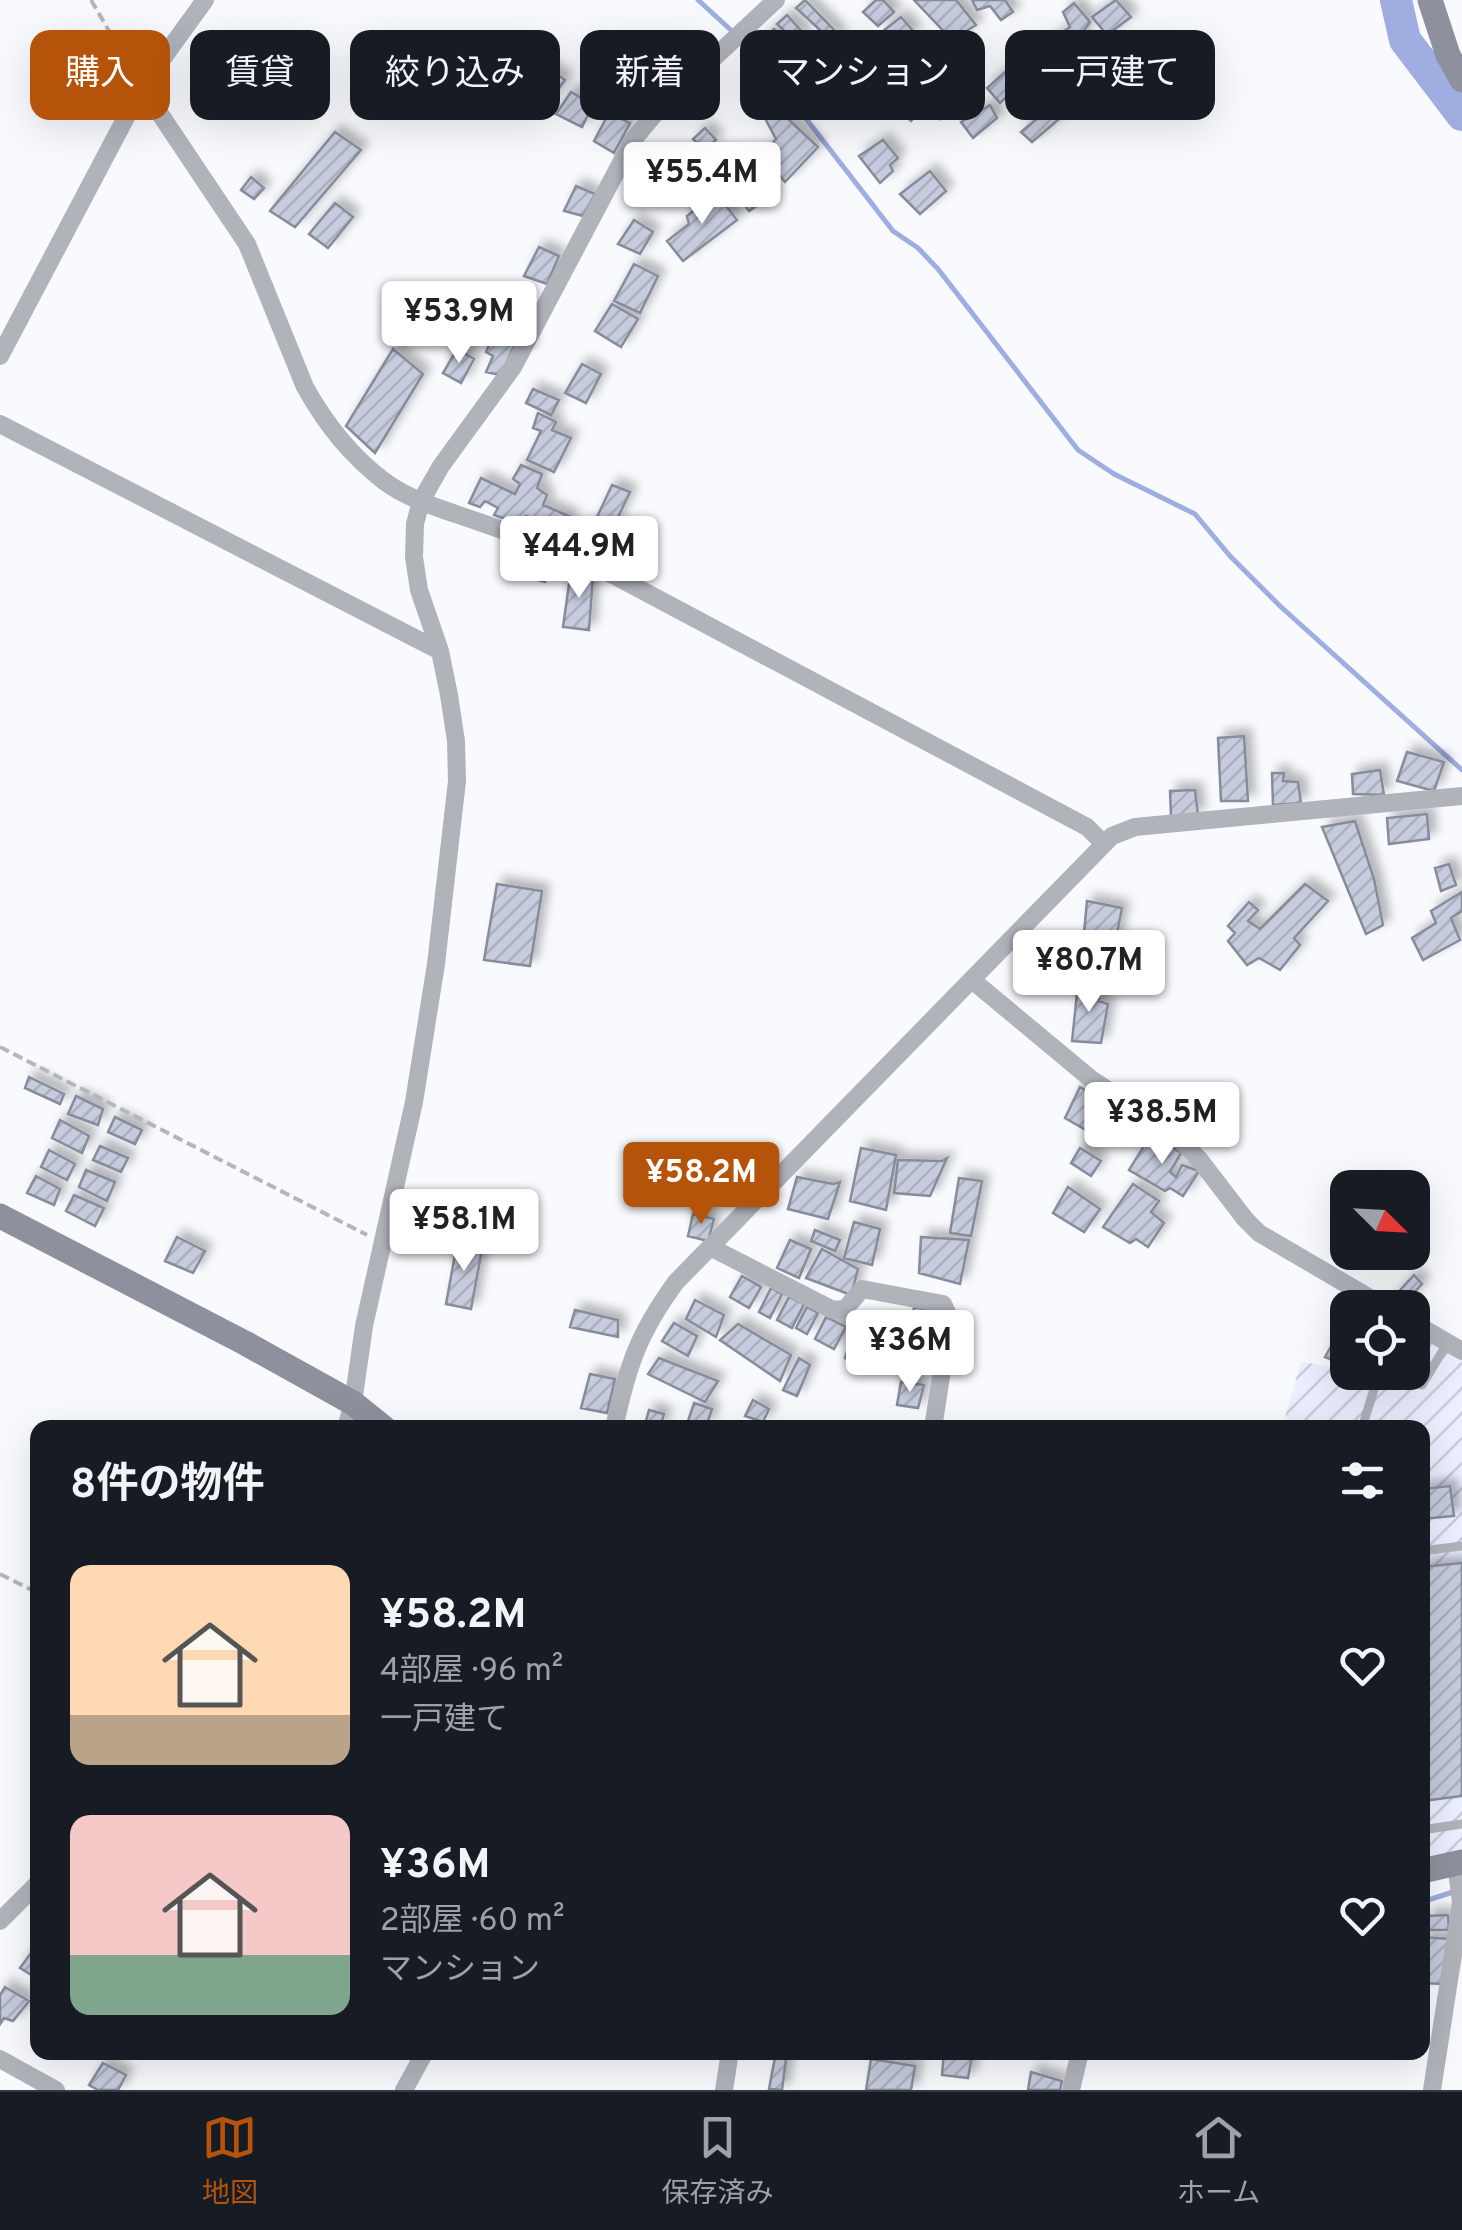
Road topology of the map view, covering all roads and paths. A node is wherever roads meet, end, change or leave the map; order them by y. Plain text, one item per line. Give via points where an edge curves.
1 (91, 0) edge
2 (206, 0) edge
3 (776, 0) edge
4 (1430, 0) edge
5 (108, 30) edge
6 (170, 50) edge
7 (1462, 80) edge
8 (125, 120) edge
9 (164, 120) edge
10 (0, 356) edge
11 (0, 424) edge
12 (420, 501) junction
13 (440, 651) junction
14 (1462, 796) edge
15 (1103, 843) junction
16 (972, 980) junction
17 (0, 1047) edge
18 (0, 1216) edge
19 (384, 1244) junction
20 (710, 1247) junction
21 (1356, 1290) edge
22 (1430, 1332) edge
23 (1455, 1346) edge
24 (350, 1415) edge
25 (616, 1420) edge
26 (934, 1420) edge
27 (1364, 1420) edge
28 (1462, 1546) edge
29 (1430, 1550) edge
30 (0, 1574) edge
31 (30, 1589) edge
32 (1462, 1824) edge
33 (1430, 1829) edge
34 (1430, 1872) edge
35 (1459, 1876) edge
36 (30, 1891) edge
37 (0, 1921) edge
38 (0, 2059) edge
39 (421, 2060) edge
40 (729, 2060) edge
41 (1078, 2060) edge
42 (56, 2090) edge
43 (404, 2090) edge
44 (724, 2090) edge
45 (1070, 2090) edge
46 (1432, 2090) edge

1 - 5 path
2 - 6 street
3 - 12 street via 633,140 512,366
4 - 7 street
8 - 10 street
9 - 12 street via 247,244 318,410 361,461
11 - 13 street
12 - 13 street via 414,558
12 - 15 street via 618,577 1087,827
13 - 19 street via 457,781 436,964
14 - 15 street via 1135,827
15 - 16 street
16 - 20 street
16 - 21 street via 1091,1079 1172,1132 1259,1233
17 - 19 path
18 - 24 street
19 - 24 street
20 - 25 street via 651,1317 633,1351
20 - 26 street via 833,1310 846,1309 862,1288 943,1304 950,1319
22 - 23 street
23 - 27 lane via 1422,1385 1379,1372
28 - 29 lane
30 - 31 path
32 - 33 lane
34 - 35 street
35 - 46 street
36 - 37 street
38 - 42 street
39 - 43 street
40 - 44 street
41 - 45 street

